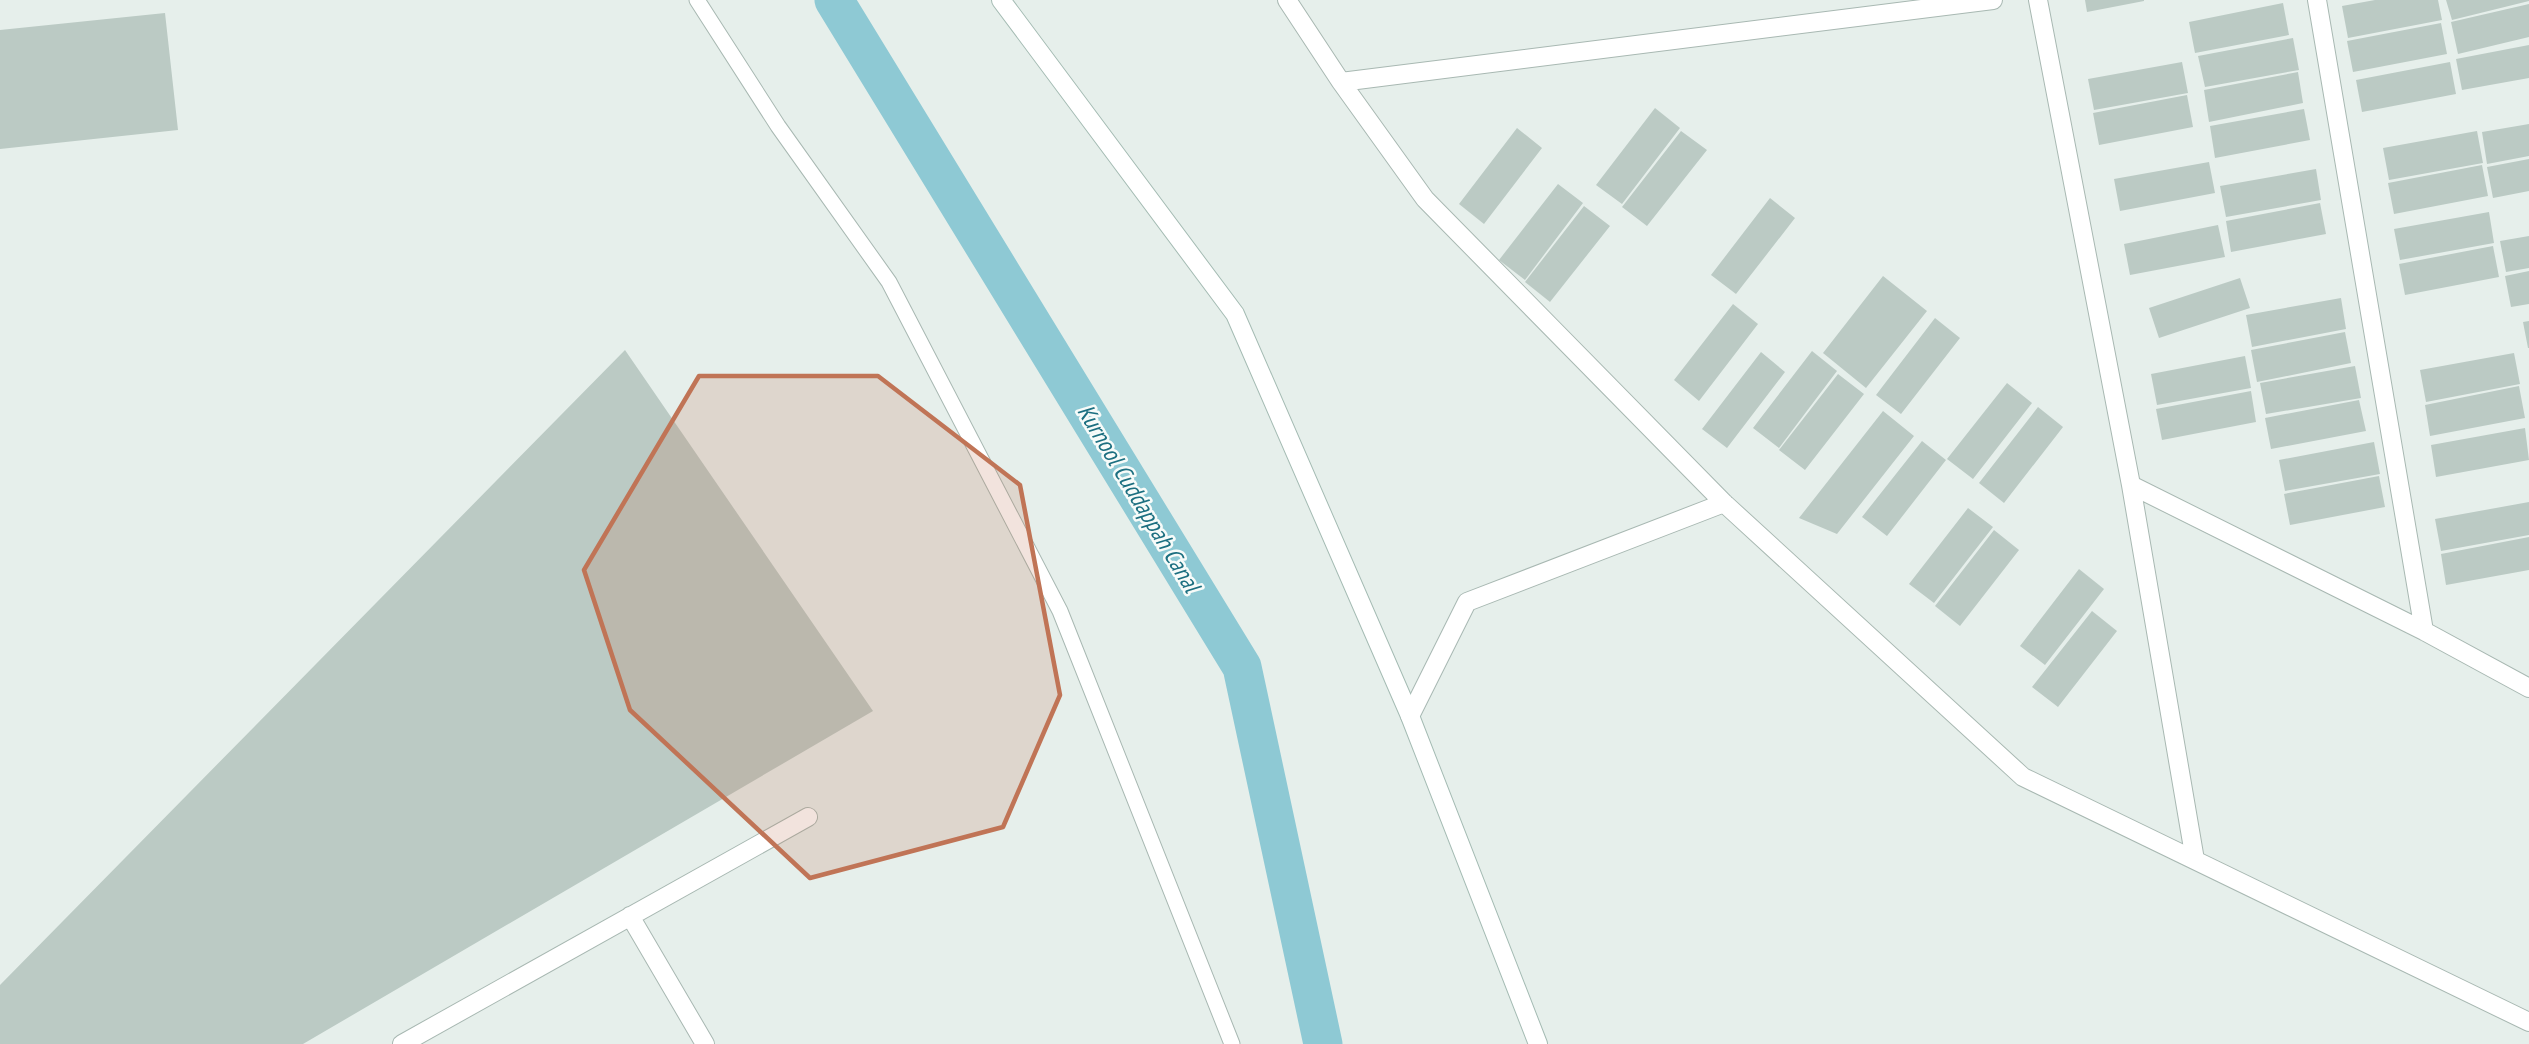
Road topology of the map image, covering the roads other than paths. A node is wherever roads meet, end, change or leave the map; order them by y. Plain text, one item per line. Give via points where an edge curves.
1 (697, 0) edge
2 (1001, 0) edge
3 (1287, 0) edge
4 (1993, 0) edge
5 (2038, 0) edge
6 (2317, 0) edge
7 (1341, 82) junction
8 (2131, 485) junction
9 (1724, 503) junction
10 (2424, 631) junction
11 (2529, 688) edge
12 (1410, 716) junction
13 (808, 817) dead end
14 (2195, 860) junction
15 (630, 916) junction
16 (2529, 1022) edge
17 (430, 1037) edge
18 (402, 1044) edge
19 (705, 1044) edge
20 (1232, 1044) edge
21 (1538, 1044) edge

1 - 20 lane via 778,126 889,282 1060,611
2 - 12 street via 1235,314
3 - 7 street
4 - 7 street
5 - 8 street
6 - 10 street
7 - 9 street via 1425,199
8 - 10 street
8 - 14 street
9 - 12 street via 1467,602
9 - 14 street via 2022,777
10 - 11 street
12 - 21 street
13 - 15 street
14 - 16 street
15 - 17 street
15 - 19 street
17 - 18 street

